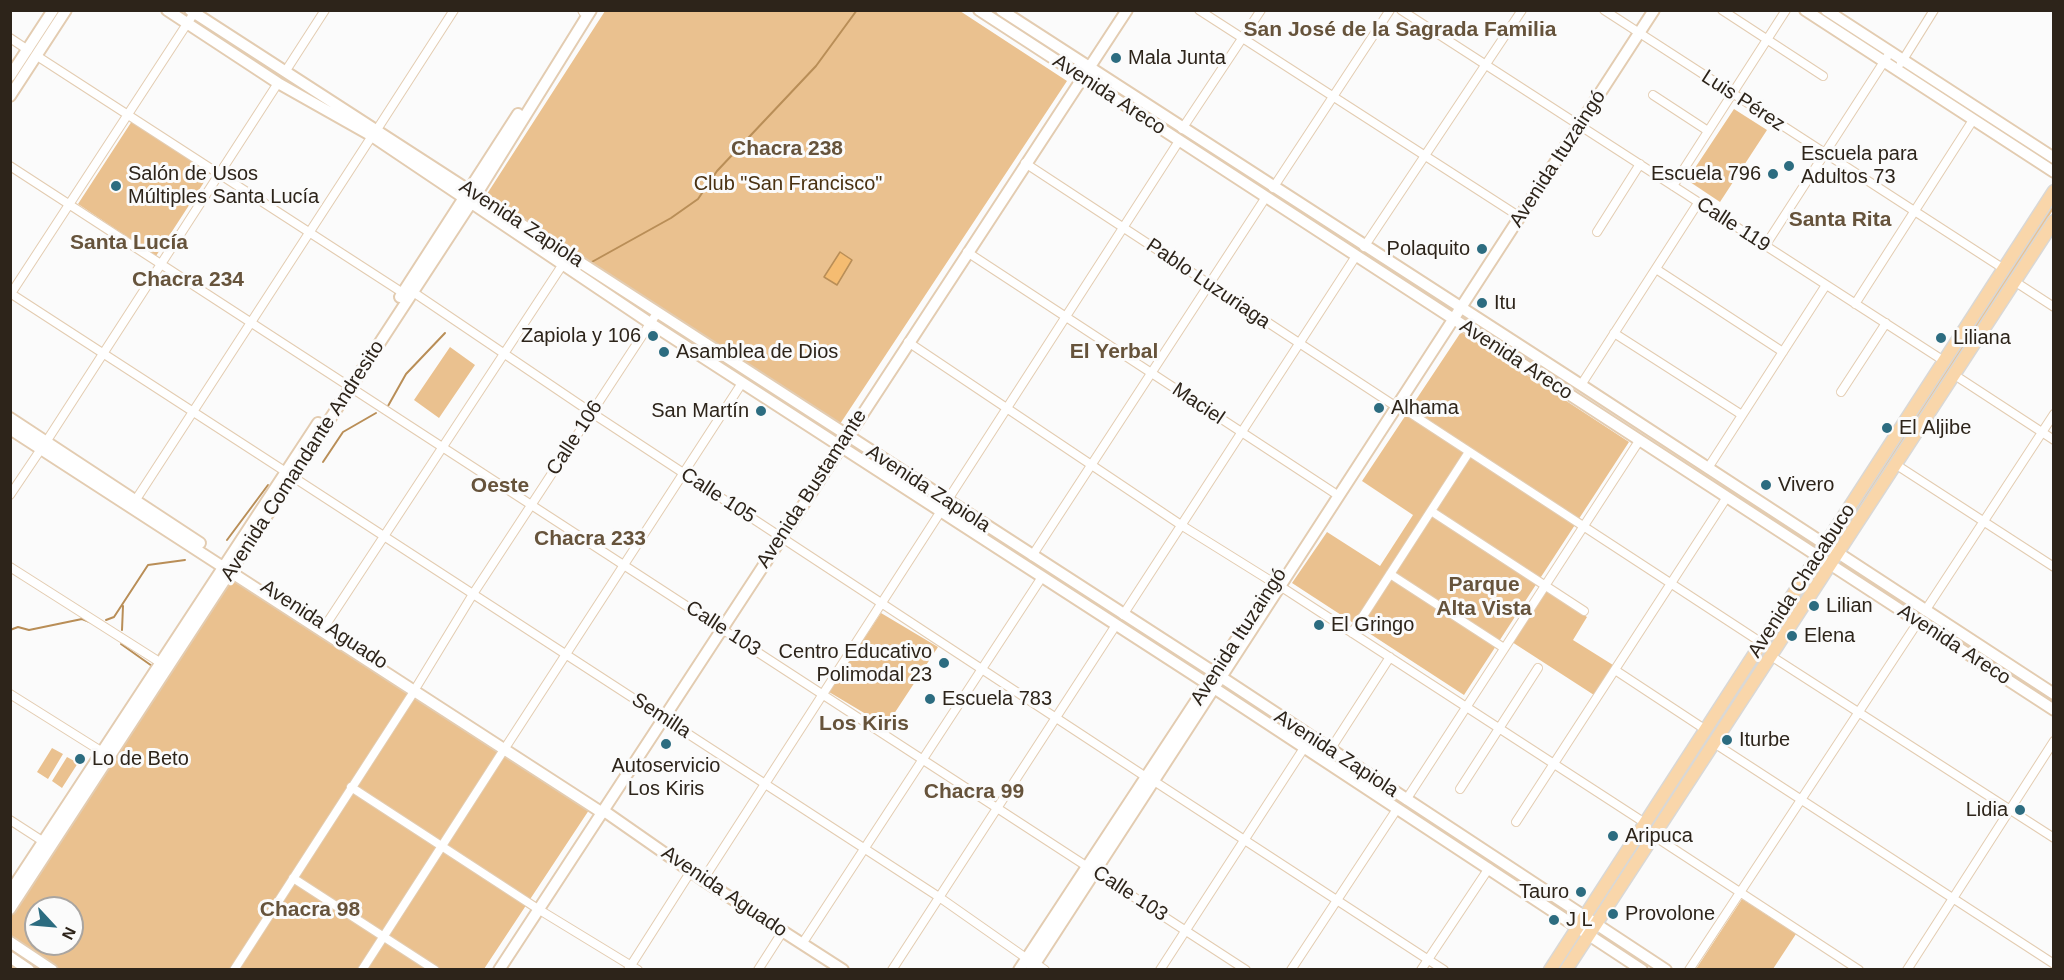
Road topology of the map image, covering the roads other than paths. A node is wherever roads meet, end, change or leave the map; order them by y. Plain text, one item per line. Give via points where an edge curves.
1 (53, 10) edge
2 (66, 10) edge
3 (167, 10) edge
4 (325, 10) edge
5 (454, 10) edge
6 (979, 10) edge
7 (1001, 10) edge
8 (1127, 10) edge
9 (1199, 10) edge
10 (1261, 10) edge
11 (1390, 10) edge
12 (1401, 10) edge
13 (1522, 10) edge
14 (1604, 10) edge
15 (1654, 10) edge
16 (1722, 10) edge
17 (1786, 10) edge
18 (1805, 10) edge
19 (1826, 10) edge
20 (1934, 10) edge
21 (193, 11) edge
22 (585, 11) edge
23 (187, 24) junction
24 (1640, 33) junction
25 (10, 38) edge
26 (1242, 39) junction
27 (1767, 40) junction
28 (32, 53) junction
29 (1889, 53) junction
30 (1902, 62) junction
31 (1883, 63) junction
32 (1485, 65) junction
33 (1089, 68) junction
34 (1895, 71) junction
35 (285, 72) junction
36 (10, 76) edge
37 (1823, 76) dead end
38 (1083, 78) junction
39 (278, 83) junction
40 (1732, 94) junction
41 (1653, 95) dead end
42 (10, 96) edge
43 (1333, 97) junction
44 (128, 115) junction
45 (1973, 120) junction
46 (1580, 126) junction
47 (1182, 129) junction
48 (1708, 131) junction
49 (374, 134) junction
50 (1179, 141) junction
51 (1824, 154) junction
52 (1425, 156) junction
53 (2054, 158) edge
54 (1025, 163) junction
55 (1640, 164) junction
56 (10, 166) edge
57 (2054, 172) edge
58 (219, 174) junction
59 (1673, 186) junction
60 (1274, 188) junction
61 (2054, 191) edge
62 (470, 197) junction
63 (1266, 197) junction
64 (1698, 202) junction
65 (70, 204) junction
66 (1914, 212) junction
67 (1520, 217) junction
68 (2054, 221) edge
69 (1124, 227) junction
70 (310, 232) junction
71 (1597, 232) dead end
72 (1765, 246) junction
73 (1364, 247) junction
74 (967, 252) junction
75 (1356, 256) junction
76 (160, 263) junction
77 (571, 266) junction
78 (1656, 269) junction
79 (2004, 269) junction
80 (2014, 281) junction
81 (1209, 284) junction
82 (1826, 285) junction
83 (408, 292) junction
84 (11, 294) edge
85 (1855, 304) junction
86 (1461, 307) junction
87 (2054, 307) edge
88 (657, 313) junction
89 (1067, 315) junction
90 (1452, 318) junction
91 (251, 322) junction
92 (650, 323) junction
93 (1886, 323) junction
94 (1614, 333) junction
95 (908, 342) junction
96 (1299, 344) junction
97 (1783, 352) junction
98 (102, 353) junction
99 (503, 354) junction
100 (1944, 361) junction
101 (1152, 372) junction
102 (1953, 374) junction
103 (742, 382) junction
104 (347, 385) junction
105 (1581, 385) junction
106 (1841, 392) dead end
107 (1395, 404) junction
108 (1007, 408) junction
109 (193, 411) junction
110 (592, 413) junction
111 (2054, 414) edge
112 (1742, 415) junction
113 (10, 418) edge
114 (10, 429) edge
115 (2042, 432) junction
116 (1241, 433) junction
117 (847, 436) junction
118 (2054, 440) edge
119 (1639, 441) junction
120 (44, 446) junction
121 (840, 446) junction
122 (442, 447) junction
123 (1469, 452) junction
124 (1091, 464) junction
125 (1895, 464) junction
126 (1708, 468) junction
127 (683, 473) junction
128 (289, 474) junction
129 (1336, 494) junction
130 (10, 495) edge
131 (1727, 497) junction
132 (135, 501) junction
133 (947, 501) junction
134 (532, 505) junction
135 (940, 511) junction
136 (1431, 511) junction
137 (1983, 521) junction
138 (1181, 525) junction
139 (1584, 526) junction
140 (384, 537) junction
141 (781, 538) junction
142 (1825, 543) junction
143 (1032, 556) junction
144 (1817, 556) junction
145 (1833, 560) junction
146 (624, 565) junction
147 (10, 567) edge
148 (230, 567) junction
149 (2054, 567) edge
150 (1390, 574) junction
151 (1042, 577) junction
152 (1671, 583) junction
153 (1277, 584) junction
154 (1545, 585) junction
155 (473, 594) junction
156 (881, 604) junction
157 (1584, 611) dead end
158 (1925, 611) junction
159 (1123, 615) junction
160 (1918, 622) junction
161 (1116, 625) junction
162 (325, 626) junction
163 (722, 628) junction
164 (1352, 633) junction
165 (1762, 643) junction
166 (1504, 648) junction
167 (566, 654) junction
168 (1771, 656) junction
169 (1390, 657) junction
170 (161, 663) junction
171 (1538, 668) dead end
172 (981, 669) junction
173 (1615, 670) junction
174 (1214, 681) junction
175 (416, 688) junction
176 (10, 694) edge
177 (823, 694) junction
178 (2054, 694) edge
179 (1466, 707) junction
180 (2054, 710) edge
181 (1858, 712) junction
182 (663, 717) junction
183 (1056, 718) junction
184 (1499, 729) junction
185 (1706, 729) junction
186 (2054, 741) edge
187 (1714, 743) junction
188 (506, 747) junction
189 (1304, 748) junction
190 (1330, 750) junction
191 (107, 755) junction
192 (922, 759) junction
193 (1554, 764) junction
194 (1150, 779) junction
195 (765, 784) junction
196 (351, 788) junction
197 (1460, 789) dead end
198 (1406, 800) junction
199 (1801, 800) junction
200 (997, 808) junction
201 (1397, 809) junction
202 (2010, 810) junction
203 (604, 811) junction
204 (10, 820) edge
205 (1516, 822) dead end
206 (1645, 823) junction
207 (1654, 836) junction
208 (2054, 838) edge
209 (1244, 840) junction
210 (44, 842) junction
211 (442, 846) junction
212 (864, 848) junction
213 (1091, 868) junction
214 (1488, 868) junction
215 (691, 871) junction
216 (293, 878) junction
217 (703, 880) junction
218 (10, 892) edge
219 (1740, 892) junction
220 (939, 897) junction
221 (1953, 898) junction
222 (1337, 901) junction
223 (10, 909) edge
224 (538, 909) junction
225 (1580, 922) junction
226 (1185, 930) junction
227 (1592, 930) junction
228 (783, 931) junction
229 (384, 936) junction
230 (10, 942) edge
231 (802, 944) junction
232 (10, 957) edge
233 (1428, 959) junction
234 (2054, 964) edge
235 (1034, 965) edge
236 (629, 967) edge
237 (237, 968) edge
238 (29, 969) edge
239 (52, 969) edge
240 (362, 969) edge
241 (435, 969) edge
242 (499, 969) edge
243 (639, 969) edge
244 (758, 969) edge
245 (843, 969) edge
246 (892, 969) edge
247 (1019, 969) edge
248 (1160, 969) edge
249 (1246, 969) edge
250 (1291, 969) edge
251 (1421, 969) edge
252 (1444, 969) edge
253 (1550, 969) edge
254 (1566, 969) edge
255 (1642, 969) edge
256 (1666, 969) edge
257 (1689, 969) edge
258 (1859, 969) edge
259 (1907, 969) edge

1 - 28 main road
2 - 28 main road
3 - 23 main road, Avenida Zapiola
4 - 35 street
5 - 49 street
6 - 38 main road, Avenida Areco
7 - 33 main road, Avenida Areco
8 - 33 main road, Avenida Bustamante
9 - 26 street
10 - 26 street
11 - 43 street
12 - 32 street, Calle 119
13 - 32 street
14 - 24 street, Luis Pérez
15 - 24 main road, Avenida Ituzaingó
16 - 27 street
17 - 27 street
18 - 31 main road
19 - 29 main road
20 - 30 street
21 - 23 street
21 - 35 main road, Avenida Zapiola
22 - 62 main road, Avenida Comandante Andresito
23 - 39 main road, Avenida Zapiola
23 - 44 street
24 - 40 street, Luis Pérez
24 - 46 main road, Avenida Ituzaingó
25 - 28 street, Calle 105
26 - 43 street
26 - 47 street
27 - 37 street
27 - 40 street
28 - 36 main road
28 - 42 main road
28 - 44 street, Calle 105
29 - 30 main road
29 - 31 street
30 - 34 street
30 - 53 main road
31 - 34 main road
31 - 51 street
32 - 46 street, Calle 119
32 - 52 street
33 - 38 main road, Avenida Bustamante
33 - 47 main road, Avenida Areco
34 - 45 main road
35 - 49 main road, Avenida Zapiola
38 - 50 main road, Avenida Areco
38 - 54 main road, Avenida Bustamante
39 - 49 main road, Avenida Zapiola
39 - 58 street
40 - 48 street
40 - 51 street, Luis Pérez
41 - 48 street
43 - 52 street
43 - 60 street
44 - 58 street, Calle 105
44 - 65 street
45 - 57 main road
45 - 66 street
46 - 55 street, Calle 119
46 - 67 main road, Avenida Ituzaingó
47 - 60 main road, Avenida Areco
48 - 59 street
49 - 62 main road, Avenida Zapiola
49 - 70 street
50 - 63 main road, Avenida Areco
50 - 69 street
51 - 66 street, Luis Pérez
51 - 72 street
52 - 67 street
52 - 73 street
54 - 69 street, Pablo Luzuriaga
54 - 74 main road, Avenida Bustamante
55 - 59 street, Calle 119
55 - 71 street
56 - 65 street, Calle 103
58 - 70 street, Calle 105
58 - 76 street
59 - 64 street, Calle 119
60 - 73 main road, Avenida Areco
61 - 79 main road, Avenida Chacabuco
62 - 77 main road, Avenida Zapiola
62 - 77 main road, Avenida Zapiola
62 - 83 main road, Avenida Comandante Andresito
63 - 75 main road, Avenida Areco
63 - 81 street
64 - 72 street, Calle 119
64 - 78 street
65 - 76 street, Calle 103
65 - 84 street
66 - 79 street, Luis Pérez
66 - 85 street
67 - 86 main road, Avenida Ituzaingó
68 - 80 main road, Avenida Chacabuco
69 - 81 street, Pablo Luzuriaga
69 - 89 street
70 - 83 street, Calle 105
70 - 91 street
72 - 82 street, Calle 119
73 - 86 main road, Avenida Areco
74 - 89 street, Maciel
74 - 95 main road, Avenida Bustamante
75 - 90 main road, Avenida Areco
75 - 96 street
76 - 91 street, Calle 103
76 - 98 street
77 - 88 main road, Avenida Zapiola via 592,271
77 - 92 main road, Avenida Zapiola
77 - 99 street
78 - 94 street
78 - 97 street
79 - 100 main road, Avenida Chacabuco
80 - 87 street
80 - 102 main road, Avenida Chacabuco
81 - 96 street, Pablo Luzuriaga
81 - 101 street
82 - 85 street, Calle 119
82 - 97 street
83 - 99 street, Calle 105
83 - 104 main road, Avenida Comandante Andresito
84 - 98 street, Semilla
85 - 93 street, Calle 119
86 - 90 main road, Avenida Ituzaingó
86 - 105 main road, Avenida Areco
88 - 92 street, Calle 106
88 - 117 main road, Avenida Zapiola
89 - 101 street, Maciel
89 - 108 street
90 - 107 main road, Avenida Ituzaingó
90 - 119 main road, Avenida Areco
91 - 104 street, Calle 103
91 - 109 street
92 - 103 main road, Avenida Zapiola
92 - 110 street, Calle 106
93 - 100 street, Calle 119
93 - 106 street
94 - 105 street
94 - 112 street
95 - 108 street
95 - 117 main road, Avenida Bustamante
96 - 107 street, Pablo Luzuriaga
96 - 116 street
97 - 112 street
98 - 109 street, Semilla
98 - 120 street
99 - 110 street, Calle 105
99 - 122 street
100 - 142 main road, Avenida Chacabuco
101 - 116 street, Maciel
101 - 124 street
102 - 115 street
102 - 125 main road, Avenida Chacabuco
103 - 121 main road, Avenida Zapiola
103 - 127 street
104 - 122 street, Calle 103
104 - 128 main road, Avenida Comandante Andresito
105 - 126 main road, Avenida Areco
107 - 123 street, Pablo Luzuriaga
107 - 129 main road, Avenida Ituzaingó
108 - 124 street
108 - 133 street
109 - 128 street, Semilla
109 - 132 street
110 - 127 street, Calle 105
110 - 134 street, Calle 106
111 - 115 street
112 - 126 street
113 - 120 main road, Avenida Aguado
114 - 120 main road, Avenida Aguado
115 - 118 street
115 - 137 street
116 - 129 street, Maciel
116 - 138 street
117 - 121 main road, Avenida Bustamante
117 - 133 main road, Avenida Zapiola
119 - 131 main road, Avenida Areco
119 - 139 street
120 - 130 street
120 - 132 main road, Avenida Aguado
120 - 148 main road, Avenida Aguado
121 - 135 main road, Avenida Zapiola
121 - 141 main road, Avenida Bustamante
122 - 134 street, Calle 103
122 - 140 street
123 - 136 street
123 - 139 street, Pablo Luzuriaga
124 - 138 street
124 - 143 street
125 - 137 street
125 - 145 main road, Avenida Chacabuco
126 - 142 main road, Avenida Areco
127 - 141 street, Calle 105
127 - 146 street
128 - 140 street, Semilla
128 - 148 main road, Avenida Comandante Andresito
129 - 153 main road, Avenida Ituzaingó
131 - 144 main road, Avenida Areco
131 - 152 street
132 - 148 main road, Avenida Aguado
133 - 143 main road, Avenida Zapiola
134 - 146 street, Calle 103
134 - 155 street, Calle 106
135 - 151 main road, Avenida Zapiola
135 - 156 street
136 - 150 street
136 - 154 street
137 - 149 street
137 - 158 street
138 - 153 street
138 - 159 street
139 - 152 street, Pablo Luzuriaga
139 - 154 street
140 - 155 street, Semilla
140 - 162 street
141 - 156 street, Calle 105
141 - 163 main road, Avenida Bustamante
142 - 144 main road, Avenida Chacabuco
142 - 145 main road, Avenida Areco
143 - 159 main road, Avenida Zapiola
144 - 145 main road, Avenida Areco
144 - 165 main road, Avenida Chacabuco
145 - 158 main road, Avenida Areco
145 - 160 main road, Avenida Areco
145 - 168 main road, Avenida Chacabuco
146 - 163 street, Calle 103
146 - 167 street
147 - 170 street
148 - 162 main road, Avenida Aguado
148 - 170 main road, Avenida Comandante Andresito
148 - 175 main road, Avenida Aguado
148 - 191 main road, Avenida Comandante Andresito
150 - 164 street
150 - 166 street
151 - 161 main road, Avenida Zapiola
151 - 172 street
152 - 165 street, Pablo Luzuriaga
152 - 173 street
153 - 164 street
153 - 174 main road, Avenida Ituzaingó
154 - 157 street
154 - 166 street
155 - 167 street, Semilla
155 - 175 street, Calle 106
156 - 172 street, Calle 105
156 - 177 street
158 - 178 main road, Avenida Areco
159 - 174 main road, Avenida Zapiola
160 - 180 main road, Avenida Areco
160 - 181 street
161 - 174 main road, Avenida Zapiola
161 - 183 street
162 - 175 main road, Avenida Aguado
163 - 177 street, Calle 103
163 - 182 main road, Avenida Bustamante
164 - 169 street
165 - 185 main road, Avenida Chacabuco
166 - 179 street
167 - 182 street, Semilla
167 - 188 street
168 - 181 street
168 - 187 main road, Avenida Chacabuco
169 - 179 street
169 - 190 street
170 - 191 main road, Avenida Comandante Andresito
171 - 184 street
172 - 183 street, Calle 105
172 - 192 street
173 - 185 street
173 - 193 street
174 - 189 main road, Avenida Zapiola
174 - 190 main road, Avenida Zapiola
174 - 194 main road, Avenida Ituzaingó
175 - 188 main road, Avenida Aguado
175 - 196 street, Calle 106
176 - 191 street
177 - 192 street, Calle 103
177 - 195 street
179 - 184 street
179 - 198 street
181 - 199 street
181 - 202 street
182 - 195 street, Semilla
182 - 203 main road, Avenida Bustamante
183 - 194 street, Calle 105
183 - 200 street
184 - 193 street
184 - 197 street
185 - 206 main road, Avenida Chacabuco
186 - 202 street
187 - 199 street
187 - 207 main road, Avenida Chacabuco
188 - 203 main road, Avenida Aguado
188 - 211 street
189 - 201 main road, Avenida Zapiola
189 - 209 street
190 - 198 main road, Avenida Zapiola
191 - 210 main road, Avenida Comandante Andresito
191 - 223 main road, Avenida Comandante Andresito
192 - 200 street, Calle 103
192 - 212 street
193 - 205 street
193 - 206 street
194 - 209 street, Calle 105
194 - 213 main road, Avenida Ituzaingó
195 - 212 street, Semilla
195 - 217 street
196 - 211 street
196 - 216 street, Calle 106
198 - 225 main road, Avenida Zapiola
199 - 219 street
199 - 221 street
200 - 213 street, Calle 103
200 - 220 street
201 - 214 main road, Avenida Zapiola
201 - 222 street
202 - 208 street
202 - 221 street
203 - 215 main road, Avenida Aguado
203 - 224 main road, Avenida Bustamante
204 - 210 street
206 - 225 main road, Avenida Chacabuco
207 - 219 street
207 - 227 main road, Avenida Chacabuco
209 - 222 street, Calle 105
209 - 226 street
210 - 218 main road, Avenida Comandante Andresito
211 - 224 street
211 - 229 street
212 - 220 street, Semilla
212 - 231 street
213 - 226 street, Calle 103
213 - 235 main road, Avenida Ituzaingó
214 - 225 main road, Avenida Zapiola
214 - 233 street
215 - 217 main road, Avenida Aguado
215 - 236 street
216 - 229 street
216 - 237 street, Calle 106
217 - 228 main road, Avenida Aguado
219 - 257 street
219 - 258 street
220 - 235 street, Semilla
220 - 246 street
221 - 234 street
221 - 259 street
222 - 233 street, Calle 105
222 - 250 street
224 - 236 street
224 - 242 main road, Avenida Bustamante
225 - 227 main road, Avenida Zapiola
225 - 253 main road, Avenida Chacabuco
226 - 248 street
226 - 249 street, Calle 103
227 - 254 main road, Avenida Chacabuco
227 - 255 main road, Avenida Zapiola
227 - 256 main road, Avenida Zapiola
228 - 231 main road, Avenida Aguado
228 - 244 street
229 - 240 street
229 - 241 street
230 - 239 main road
231 - 245 main road, Avenida Aguado
232 - 238 main road
233 - 251 street
233 - 252 street, Calle 105
235 - 247 main road, Avenida Ituzaingó
236 - 243 street

